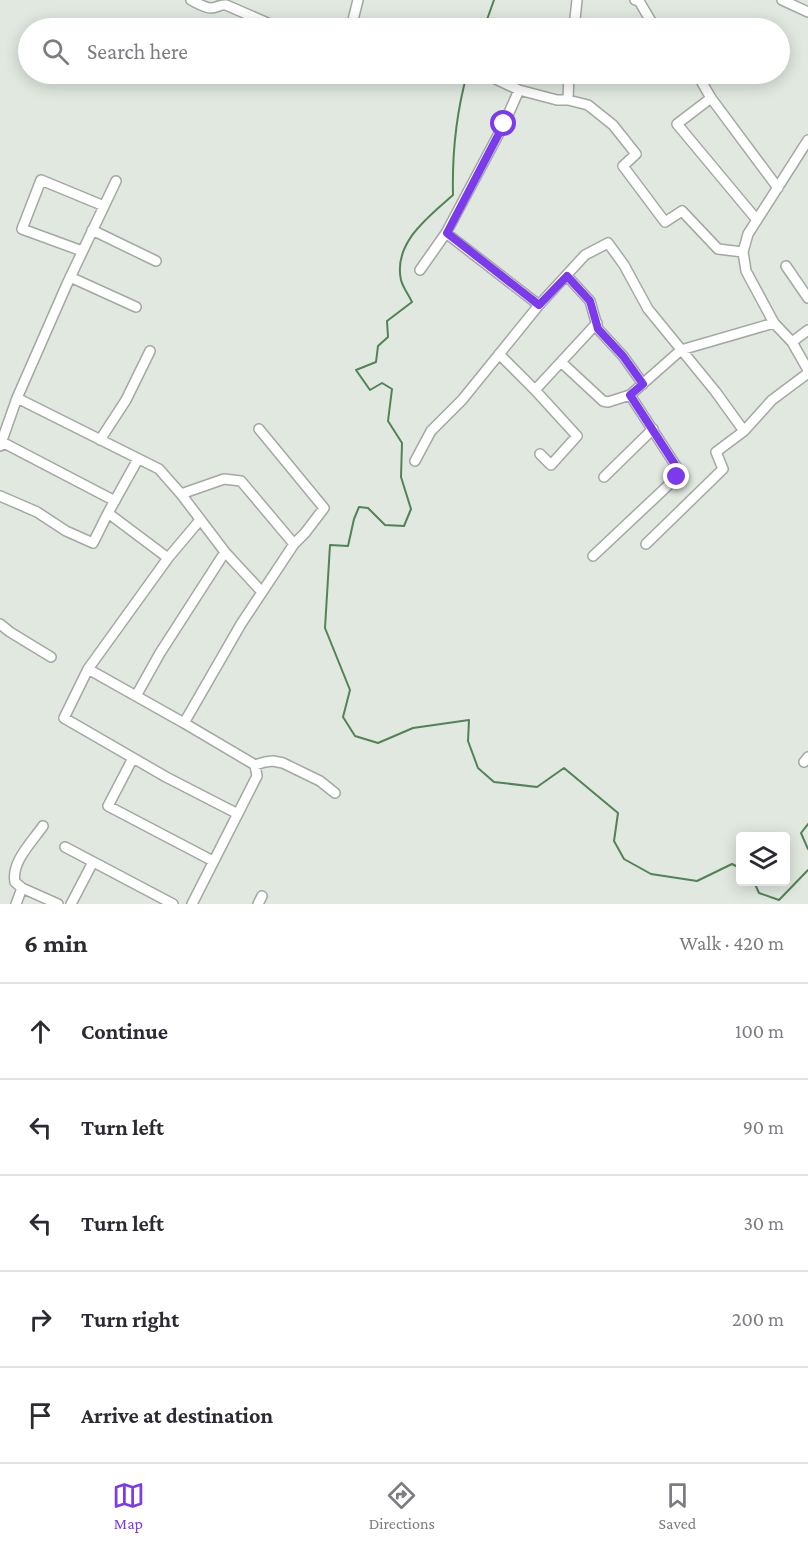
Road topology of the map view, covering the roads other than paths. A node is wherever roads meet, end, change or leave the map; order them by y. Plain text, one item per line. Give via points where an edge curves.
1 (191, 0) edge
2 (358, 0) edge
3 (577, 0) edge
4 (638, 0) edge
5 (782, 0) edge
6 (808, 12) edge
7 (256, 18) edge
8 (354, 18) edge
9 (575, 18) edge
10 (649, 18) edge
11 (506, 84) edge
12 (569, 84) edge
13 (703, 84) edge
14 (519, 90) junction
15 (711, 98) junction
16 (568, 100) junction
17 (808, 140) edge
18 (116, 181) dead end
19 (778, 188) junction
20 (104, 206) junction
21 (758, 220) junction
22 (92, 230) junction
23 (447, 233) junction
24 (82, 251) junction
25 (743, 252) junction
26 (156, 261) dead end
27 (786, 266) dead end
28 (420, 270) dead end
29 (567, 276) junction
30 (70, 277) junction
31 (808, 298) edge
32 (539, 305) junction
33 (136, 307) dead end
34 (597, 323) junction
35 (774, 323) junction
36 (808, 330) edge
37 (792, 342) junction
38 (681, 350) junction
39 (150, 351) dead end
40 (499, 354) junction
41 (561, 362) junction
42 (808, 372) edge
43 (643, 384) junction
44 (535, 390) junction
45 (630, 395) junction
46 (17, 398) junction
47 (260, 429) dead end
48 (653, 429) junction
49 (744, 431) junction
50 (100, 440) junction
51 (1, 444) edge
52 (540, 454) dead end
53 (138, 459) junction
54 (415, 461) dead end
55 (604, 477) dead end
56 (181, 494) junction
57 (0, 496) edge
58 (115, 501) junction
59 (108, 513) junction
60 (200, 520) junction
61 (294, 544) junction
62 (646, 544) dead end
63 (225, 552) junction
64 (593, 556) dead end
65 (168, 558) junction
66 (262, 592) junction
67 (0, 624) edge
68 (51, 657) dead end
69 (88, 669) junction
70 (136, 696) junction
71 (184, 723) junction
72 (133, 758) junction
73 (255, 765) junction
74 (335, 794) dead end
75 (238, 814) junction
76 (43, 826) dead end
77 (65, 847) dead end
78 (213, 861) junction
79 (93, 862) junction
80 (22, 888) junction
81 (16, 904) edge
82 (58, 904) edge
83 (71, 904) edge
84 (173, 904) edge
85 (192, 904) edge

1 - 7 street via 212,8 226,5
2 - 8 street
3 - 9 street
4 - 10 street
5 - 6 street
11 - 14 street
12 - 16 street
13 - 15 street
14 - 16 street
14 - 23 street
15 - 19 street
15 - 21 street via 677,124
16 - 25 street via 588,105 613,125 636,154 623,166 665,222 682,211 718,249
17 - 19 street
18 - 20 street
19 - 21 street
20 - 22 street
20 - 24 street via 41,180 22,229
21 - 25 street via 748,234
22 - 24 street
22 - 26 street
23 - 28 street
23 - 32 street
24 - 30 street
25 - 35 street via 746,271
27 - 31 street
29 - 32 street
29 - 34 street via 590,301
29 - 38 street via 585,255 608,243 648,309
30 - 33 street
30 - 46 street
32 - 40 street
34 - 41 street
34 - 43 street
35 - 37 street
35 - 38 street
36 - 37 street
37 - 42 street
38 - 43 street
38 - 49 street
39 - 50 street via 126,400
40 - 44 street
40 - 54 street via 431,431
41 - 44 street
41 - 45 street via 603,401
42 - 49 street via 772,400
43 - 45 street
44 - 52 street via 577,436 551,465
45 - 48 street
46 - 50 street
46 - 51 street
47 - 61 street via 324,508
48 - 55 street
48 - 64 street via 676,466 677,477
49 - 62 street via 716,452 723,469
50 - 53 street
51 - 58 street
53 - 56 street via 159,469
53 - 58 street
56 - 60 street
56 - 61 street via 224,479 242,481
57 - 59 street via 93,543
58 - 59 street
59 - 65 street
60 - 63 street
60 - 65 street
61 - 66 street
63 - 66 street
63 - 70 street
65 - 69 street
66 - 71 street
67 - 68 street
69 - 70 street
69 - 72 street via 64,718
70 - 71 street
71 - 73 street
72 - 75 street
72 - 78 street via 108,806
73 - 74 street via 283,763 320,781
73 - 75 street via 257,776
75 - 78 street
76 - 80 street via 14,874 15,882
77 - 79 street
78 - 85 street
79 - 83 street
79 - 84 street
80 - 81 street
80 - 82 street

